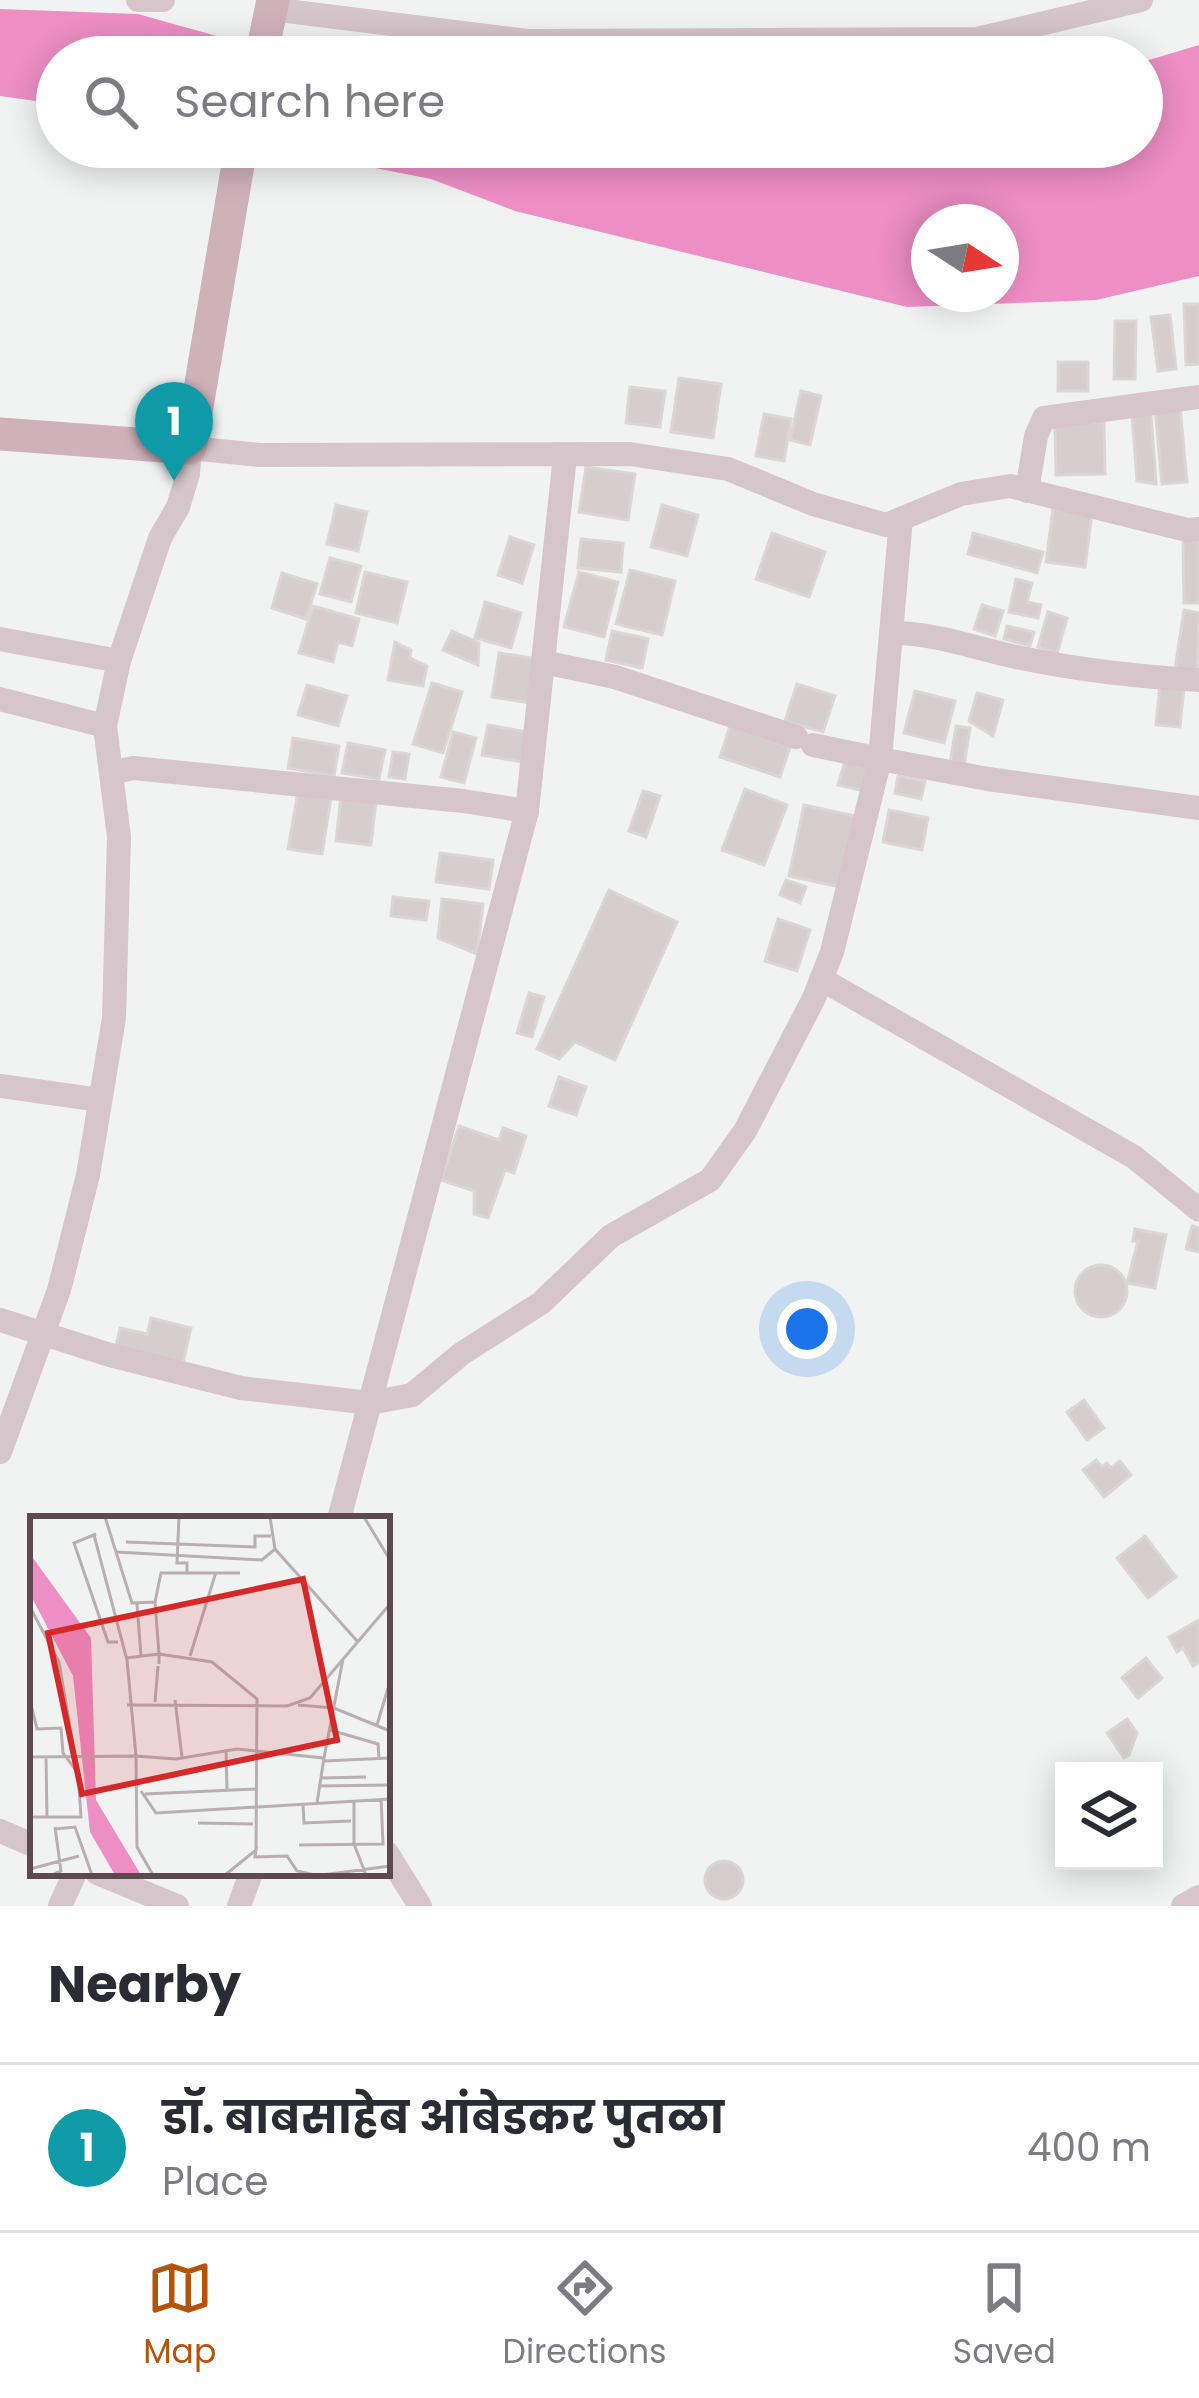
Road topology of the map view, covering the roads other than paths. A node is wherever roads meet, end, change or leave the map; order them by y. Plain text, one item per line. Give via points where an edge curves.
1 (138, 0) edge
2 (163, 0) edge
3 (1141, 0) edge
4 (272, 4) edge
5 (265, 36) edge
6 (493, 36) edge
7 (990, 36) edge
8 (237, 168) edge
9 (1199, 397) edge
10 (0, 434) edge
11 (190, 448) junction
12 (565, 457) junction
13 (1027, 490) junction
14 (901, 519) junction
15 (1199, 529) edge
16 (892, 633) junction
17 (0, 639) edge
18 (119, 662) junction
19 (543, 662) junction
20 (1199, 680) edge
21 (0, 699) edge
22 (105, 726) junction
23 (880, 759) junction
24 (111, 773) junction
25 (1199, 808) edge
26 (527, 811) junction
27 (821, 979) junction
28 (0, 1086) edge
29 (100, 1100) junction
30 (1199, 1210) edge
31 (0, 1320) edge
32 (44, 1333) junction
33 (370, 1403) junction
34 (0, 1453) edge
35 (340, 1516) edge
36 (0, 1831) edge
37 (30, 1844) edge
38 (390, 1858) edge
39 (73, 1876) edge
40 (104, 1876) edge
41 (250, 1876) edge
42 (1199, 1897) edge
43 (60, 1906) edge
44 (177, 1906) edge
45 (239, 1906) edge
46 (420, 1906) edge
47 (1183, 1906) edge

1 - 2 street
3 - 7 street
4 - 5 main road
4 - 6 street
8 - 11 main road
9 - 13 street via 1044,418
10 - 11 main road
11 - 12 street
11 - 18 street via 178,507
12 - 14 street via 630,454 728,469 886,525
12 - 19 street
13 - 14 street via 961,494
13 - 15 street
14 - 16 street
16 - 20 street via 1132,676
16 - 23 street
17 - 18 street
18 - 22 street
19 - 23 street
19 - 26 street
21 - 22 street
22 - 24 street
23 - 25 street
23 - 27 street
24 - 26 street via 133,768
24 - 29 street via 119,837 116,973
26 - 33 street
27 - 30 street via 1134,1157
27 - 33 street via 745,1131 710,1180 610,1236 541,1303 412,1395
28 - 29 street
29 - 32 street
31 - 32 street
32 - 33 street via 241,1388
32 - 34 street
33 - 35 street
36 - 37 street
38 - 46 street
39 - 43 street
40 - 44 street
41 - 45 street
42 - 47 street

